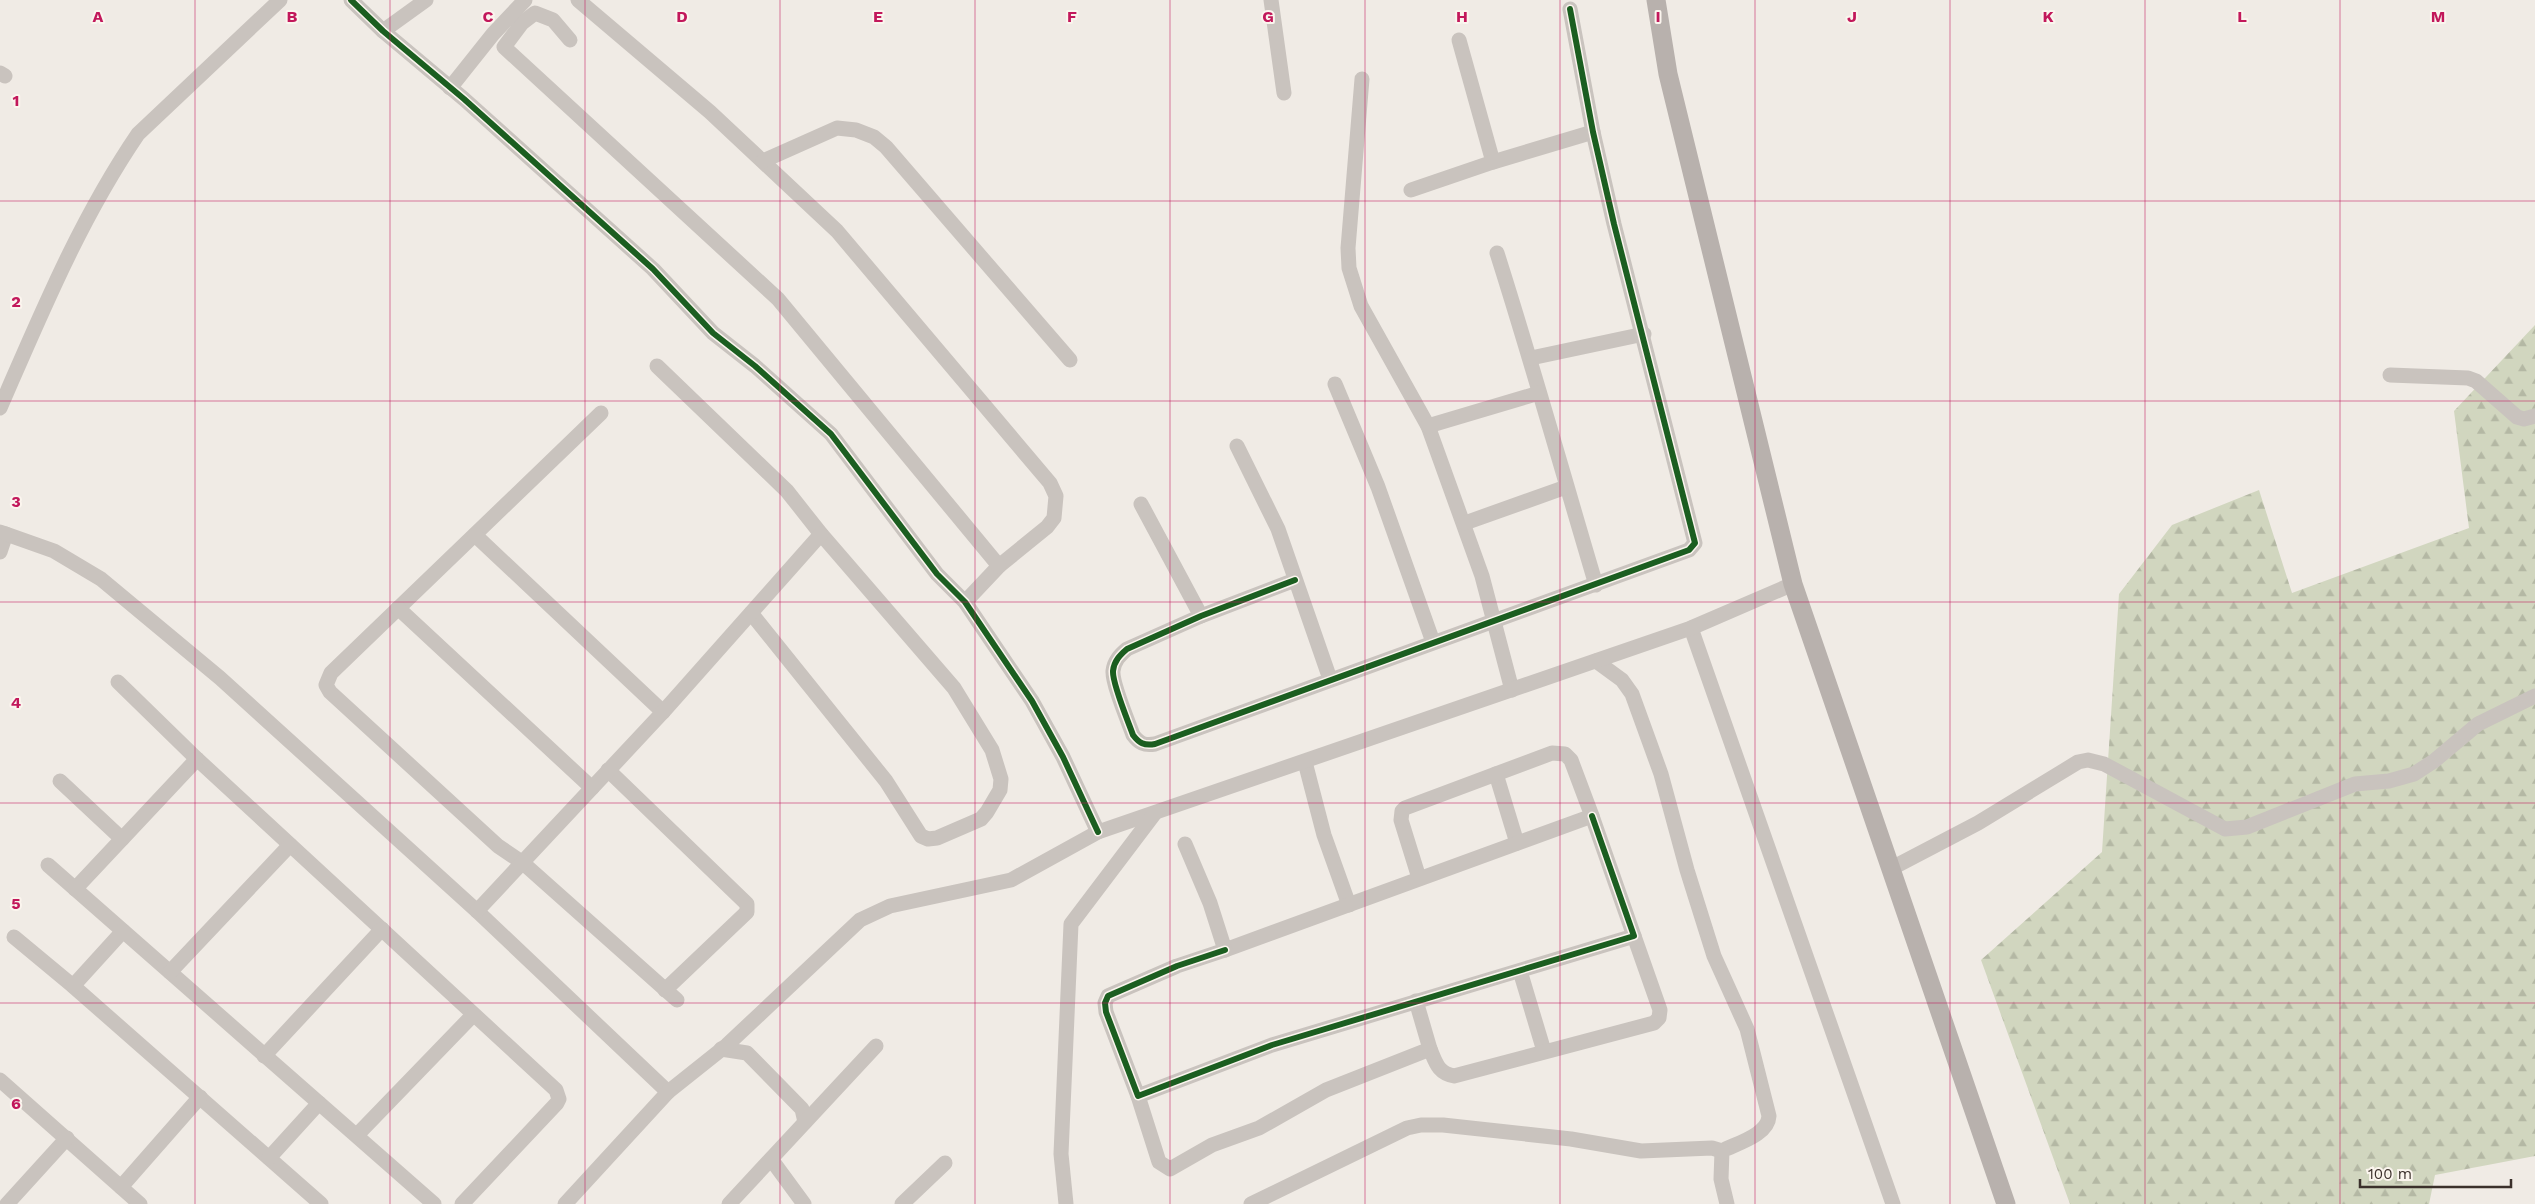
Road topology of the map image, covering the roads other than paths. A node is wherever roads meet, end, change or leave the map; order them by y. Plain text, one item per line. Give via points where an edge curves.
1 (280, 0) edge
2 (351, 0) edge
3 (426, 0) edge
4 (525, 0) edge
5 (578, 0) edge
6 (1271, 0) edge
7 (1656, 0) edge
8 (1570, 9) dead end
9 (383, 31) junction
10 (570, 40) dead end
11 (1459, 40) dead end
12 (1362, 79) dead end
13 (450, 88) junction
14 (1284, 93) dead end
15 (1593, 132) junction
16 (763, 161) junction
17 (1493, 162) junction
18 (1411, 190) dead end
19 (1497, 253) dead end
20 (1644, 334) junction
21 (1531, 358) junction
22 (1070, 360) dead end
23 (657, 366) dead end
24 (2390, 375) dead end
25 (1335, 384) dead end
26 (1539, 393) junction
27 (0, 408) edge
28 (601, 413) dead end
29 (2535, 416) edge
30 (1428, 426) junction
31 (1237, 446) dead end
32 (1566, 487) junction
33 (1141, 504) dead end
34 (1465, 524) junction
35 (3, 533) edge
36 (821, 534) junction
37 (475, 535) junction
38 (0, 552) edge
39 (999, 566) junction
40 (1295, 580) junction
41 (1793, 584) junction
42 (1596, 585) junction
43 (965, 602) junction
44 (398, 608) junction
45 (751, 613) junction
46 (1200, 616) junction
47 (1496, 620) junction
48 (1691, 628) junction
49 (1433, 642) junction
50 (1596, 661) junction
51 (1330, 679) junction
52 (118, 682) dead end
53 (1512, 690) junction
54 (2535, 696) edge
55 (663, 712) junction
56 (197, 759) junction
57 (1305, 762) junction
58 (608, 770) junction
59 (1496, 774) junction
60 (60, 781) dead end
61 (592, 788) junction
62 (1155, 813) junction
63 (1592, 816) junction
64 (1098, 832) junction
65 (122, 839) junction
66 (1517, 842) junction
67 (1185, 844) dead end
68 (290, 845) junction
69 (523, 863) junction
70 (48, 865) dead end
71 (1892, 868) junction
72 (1419, 878) junction
73 (76, 890) junction
74 (1349, 906) junction
75 (477, 911) junction
76 (382, 929) junction
77 (123, 931) junction
78 (1634, 936) junction
79 (14, 937) dead end
80 (1225, 950) junction
81 (1520, 971) junction
82 (170, 972) junction
83 (74, 986) junction
84 (665, 990) junction
85 (677, 1000) dead end
86 (1416, 1001) junction
87 (473, 1015) junction
88 (876, 1046) dead end
89 (721, 1049) junction
90 (1430, 1049) junction
91 (1544, 1051) junction
92 (264, 1056) junction
93 (0, 1080) edge
94 (668, 1092) junction
95 (1138, 1096) junction
96 (200, 1097) junction
97 (319, 1103) junction
98 (805, 1122) junction
99 (357, 1135) junction
100 (67, 1138) junction
101 (1722, 1151) junction
102 (269, 1158) junction
103 (771, 1159) junction
104 (946, 1163) dead end
105 (121, 1187) junction
106 (7, 1204) edge
107 (140, 1204) edge
108 (321, 1204) edge
109 (434, 1204) edge
110 (462, 1204) edge
111 (565, 1204) edge
112 (729, 1204) edge
113 (804, 1204) edge
114 (902, 1204) edge
115 (1066, 1204) edge
116 (1251, 1204) edge
117 (1727, 1204) edge
118 (1893, 1204) edge
119 (2006, 1204) edge

1 - 27 street via 138,134 128,148 70,250
2 - 9 street
3 - 9 street
4 - 13 street
5 - 16 street
6 - 14 street
7 - 41 main road via 1671,84
8 - 15 street
9 - 13 street
10 - 39 street via 553,20 535,12 504,47 778,298
11 - 17 street
12 - 30 street via 1349,268 1361,306
13 - 43 street via 660,275 713,333 831,434 937,574
15 - 17 street
15 - 20 street
16 - 22 street via 837,128 856,130 874,137
16 - 39 street via 844,238 1050,483 1056,496 1054,518
17 - 18 street
19 - 21 street
20 - 21 street
20 - 42 street via 1695,543 1689,550
21 - 26 street
23 - 36 street via 779,482
24 - 29 street via 2463,376 2476,381 2517,417
25 - 49 street via 1384,502
26 - 30 street
26 - 32 street
28 - 37 street
30 - 34 street
31 - 40 street via 1273,517
32 - 34 street
32 - 42 street
33 - 46 street
34 - 47 street
35 - 38 street
35 - 75 street via 54,551 101,579 220,678
36 - 45 street
36 - 45 street via 954,688 992,750 1001,779 1000,790 987,812 981,818 937,838 921,836 886,781
37 - 44 street
37 - 55 street
39 - 43 street
40 - 46 street
40 - 51 street
41 - 48 street
41 - 71 main road
42 - 47 street
43 - 64 street via 1032,701
44 - 61 street
44 - 69 street via 330,673 326,685 498,846
45 - 55 street
46 - 51 street via 1128,649 1116,660 1113,676 1138,742 1155,744
47 - 49 street
47 - 53 street
48 - 50 street
48 - 118 street
49 - 51 street
50 - 53 street
50 - 101 street via 1622,680 1632,694 1661,774 1714,956 1747,1029 1768,1122 1763,1130
52 - 56 street
53 - 57 street
54 - 71 street via 2478,724 2414,774 2388,781 2355,784 2237,829 2225,829 2104,764 2088,760 2078,762 1978,823
55 - 58 street
56 - 65 street
56 - 68 street
57 - 62 street
57 - 74 street via 1324,835
58 - 61 street
58 - 84 street via 743,898 748,908
59 - 63 street via 1552,753 1565,754 1571,760
59 - 66 street
59 - 72 street via 1411,804 1402,811 1401,820
60 - 65 street
61 - 69 street
62 - 64 street
62 - 115 street via 1071,924 1060,1154
63 - 66 street
63 - 78 street
64 - 89 street via 1011,880 885,908 860,920
65 - 73 street
66 - 72 street
67 - 80 street via 1210,903
68 - 76 street
68 - 82 street
69 - 75 street
69 - 84 street
70 - 73 street
71 - 119 main road
72 - 74 street
73 - 77 street
74 - 80 street
75 - 94 street
76 - 87 street
76 - 92 street
77 - 82 street
77 - 83 street
78 - 81 street
78 - 91 street via 1660,1010 1654,1023
79 - 83 street
80 - 95 street via 1177,966 1108,996 1106,1012
81 - 86 street
81 - 91 street
82 - 92 street
83 - 96 street
84 - 85 street
86 - 90 street
86 - 95 street via 1272,1045
87 - 99 street
87 - 110 street via 556,1090 559,1098
88 - 98 street
89 - 94 street
89 - 98 street via 746,1053 802,1109
90 - 91 street via 1438,1069 1454,1076
90 - 95 street via 1326,1090 1259,1128 1212,1146 1170,1169 1159,1162
92 - 97 street
93 - 100 street
94 - 111 street
96 - 102 street
96 - 105 street
97 - 99 street
97 - 102 street
98 - 103 street
99 - 109 street
100 - 105 street
100 - 106 street
101 - 116 street via 1712,1148 1641,1151 1571,1138 1421,1125 1408,1128
101 - 117 street via 1721,1179
102 - 108 street
103 - 112 street
103 - 113 street
104 - 114 street
105 - 107 street

